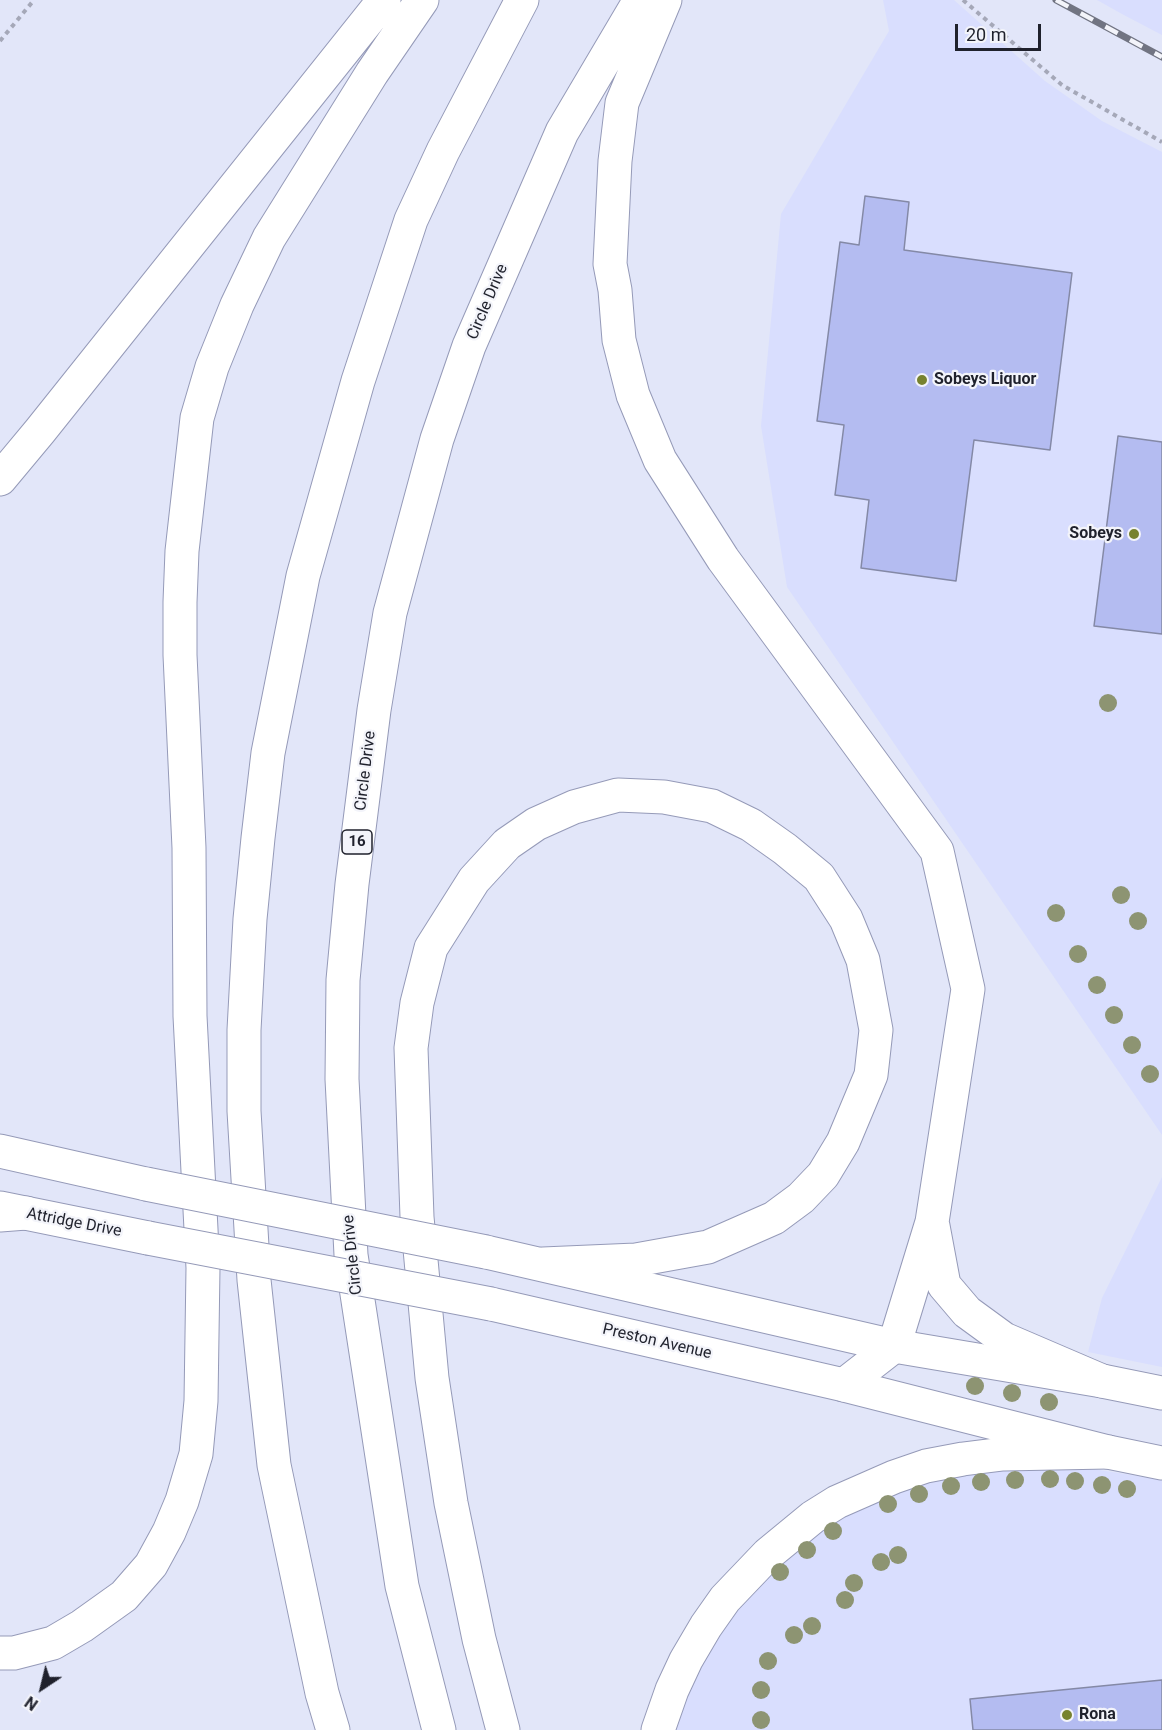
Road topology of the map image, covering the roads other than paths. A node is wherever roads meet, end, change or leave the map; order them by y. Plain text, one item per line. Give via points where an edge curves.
1 (384, 0) edge
2 (422, 0) edge
3 (522, 0) edge
4 (640, 0) edge
5 (665, 0) edge
6 (0, 479) edge
7 (0, 1151) edge
8 (9, 1212) edge
9 (932, 1222) junction
10 (148, 1238) joint
11 (543, 1264) junction
12 (894, 1346) junction
13 (1102, 1381) junction
14 (844, 1385) junction
15 (1162, 1393) edge
16 (1108, 1452) junction
17 (1162, 1463) edge
18 (0, 1653) edge
19 (333, 1730) edge
20 (439, 1730) edge
21 (503, 1730) edge
22 (658, 1730) edge

1 - 6 main road
2 - 18 main road via 269,238 232,315 197,418 180,602 189,848 190,1016 204,1268 196,1454 169,1532 151,1565 124,1596 52,1643
3 - 19 main road via 442,151 411,220 358,381 303,576 268,753 258,838 244,1030 254,1280 274,1466
4 - 20 main road, Circle Drive / 16 via 562,132 469,346 437,439 390,614 352,884 343,980 342,1079 351,1255 402,1586
5 - 9 main road via 622,104 610,264 619,340 633,395 660,460 723,559 937,851 968,989
7 - 11 main road, bridge
8 - 10 main road, Attridge Drive
9 - 12 main road
9 - 13 main road via 944,1284 967,1312 1004,1339
10 - 14 main road, Preston Avenue, bridge via 491,1304
11 - 12 main road
11 - 21 main road via 636,1260 708,1247 774,1218 823,1175 843,1142 872,1075 876,1030 863,960 846,919 819,877 751,825 712,806 664,797 618,795 574,807 536,824 507,844 474,880 431,948 417,1003 411,1048 417,1217 432,1378 478,1639
12 - 13 main road
12 - 14 main road
13 - 15 main road
14 - 16 main road, Preston Avenue
16 - 17 main road, Preston Avenue
16 - 22 main road via 1003,1454 963,1459 926,1466 837,1502 783,1541 725,1599 686,1660

